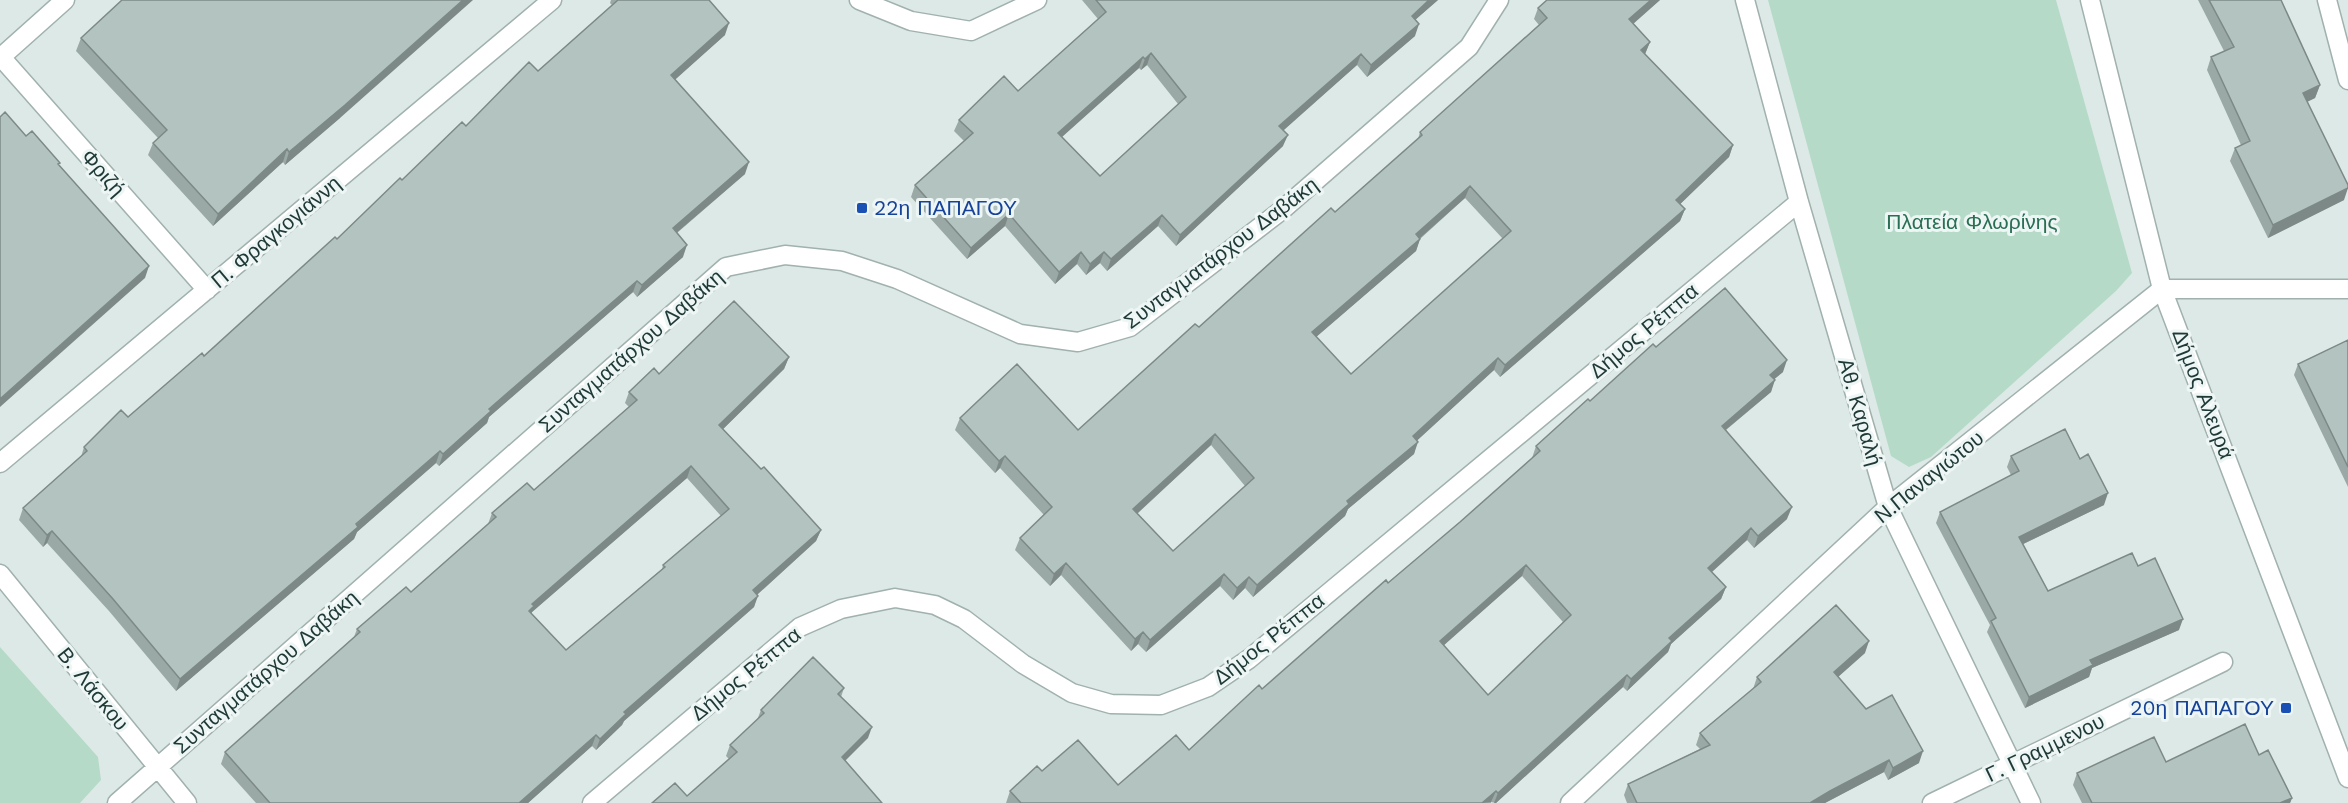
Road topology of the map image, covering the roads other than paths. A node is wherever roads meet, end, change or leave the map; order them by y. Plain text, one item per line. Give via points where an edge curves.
1 (65, 0) edge
2 (552, 0) edge
3 (859, 0) edge
4 (1037, 0) edge
5 (1499, 0) edge
6 (1745, 0) edge
7 (2090, 0) edge
8 (2327, 0) edge
9 (0, 57) edge
10 (2348, 80) edge
11 (1799, 202) junction
12 (2162, 289) junction
13 (2348, 289) edge
14 (207, 290) junction
15 (0, 463) edge
16 (1888, 507) junction
17 (0, 574) edge
18 (2223, 662) dead end
19 (2012, 764) junction
20 (158, 767) junction
21 (2348, 778) edge
22 (117, 803) edge
23 (187, 803) edge
24 (591, 803) edge
25 (1570, 803) edge
26 (1932, 803) edge
27 (2031, 803) edge

1 - 9 street
2 - 14 street, Π. Φραγκογιάννη
3 - 4 street via 911,21 970,31
5 - 20 street, Συνταγματάρχου Δαβάκη via 1468,48 1282,210 1130,327 1078,342 1020,334 897,279 842,261 785,255 726,267
6 - 11 street, Αθ. Καραλή
7 - 12 street, Δήμος Αλευρά
8 - 10 street
9 - 14 street, Φριζή
11 - 16 street, Αθ. Καραλή
11 - 24 street, Δήμος Ρέππα via 1249,659 1208,687 1161,705 1111,704 1072,693 1023,664 964,619 935,604 895,598 841,609 800,627
12 - 13 street
12 - 16 street, Ν.Παναγιώτου
12 - 21 street, Δήμος Αλευρά
14 - 15 street, Π. Φραγκογιάννη
16 - 19 street, Αθ. Καραλή
16 - 25 street, Ν.Παναγιώτου
17 - 20 street, Β. Λάσκου
18 - 19 street, Γ. Γραμμενου
19 - 26 street, Γ. Γραμμενου
19 - 27 street, Αθ. Καραλή
20 - 22 street, Συνταγματάρχου Δαβάκη
20 - 23 street, Β. Λάσκου

